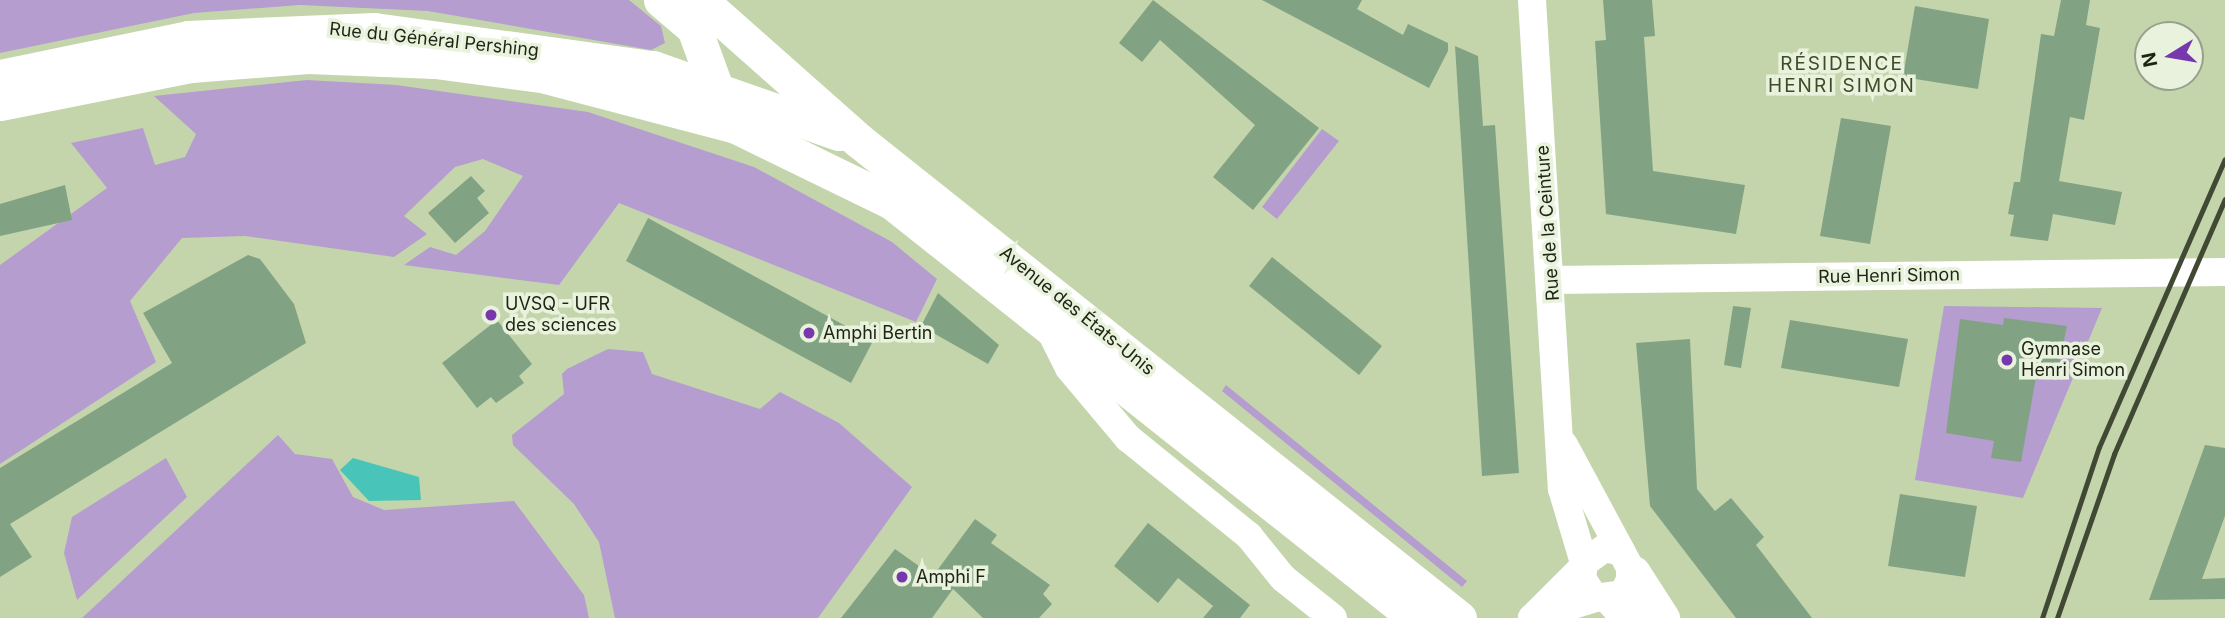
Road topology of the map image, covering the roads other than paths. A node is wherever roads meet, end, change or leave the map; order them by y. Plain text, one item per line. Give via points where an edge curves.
1 (661, 0) edge
2 (700, 0) edge
3 (1532, 0) edge
4 (0, 77) edge
5 (712, 86) junction
6 (0, 103) edge
7 (736, 126) junction
8 (858, 140) junction
9 (2225, 272) edge
10 (1552, 280) junction
11 (1047, 324) junction
12 (1564, 445) junction
13 (1583, 565) junction
14 (1618, 588) edge
15 (1333, 618) edge
16 (1416, 618) edge
17 (1459, 618) edge
18 (1532, 618) edge
19 (1662, 618) edge

1 - 5 main road via 694,28
2 - 8 main road, Avenue des États-Unis
3 - 10 street, Rue de la Ceinture
4 - 5 main road, Rue du Général Pershing via 188,38 312,28 503,44 653,68
5 - 7 main road
5 - 8 main road, Rue du Général Pershing
6 - 7 main road, Rue du Général Pershing via 191,65 320,57 435,61 542,75
7 - 11 main road, Avenue des États-Unis via 892,202
8 - 17 main road, Avenue des États-Unis
9 - 10 street, Rue Henri Simon
10 - 12 street, Rue de la Ceinture
11 - 15 street, Avenue des États-Unis via 1069,368 1128,438 1250,536 1283,578
11 - 16 main road, Avenue des États-Unis
12 - 13 street, Rue de la Ceinture via 1562,489
12 - 14 street, Rue de la Ceinture
13 - 14 street, Rue de la Ceinture
13 - 14 street via 1596,550
13 - 18 street
14 - 18 street
14 - 19 main road

